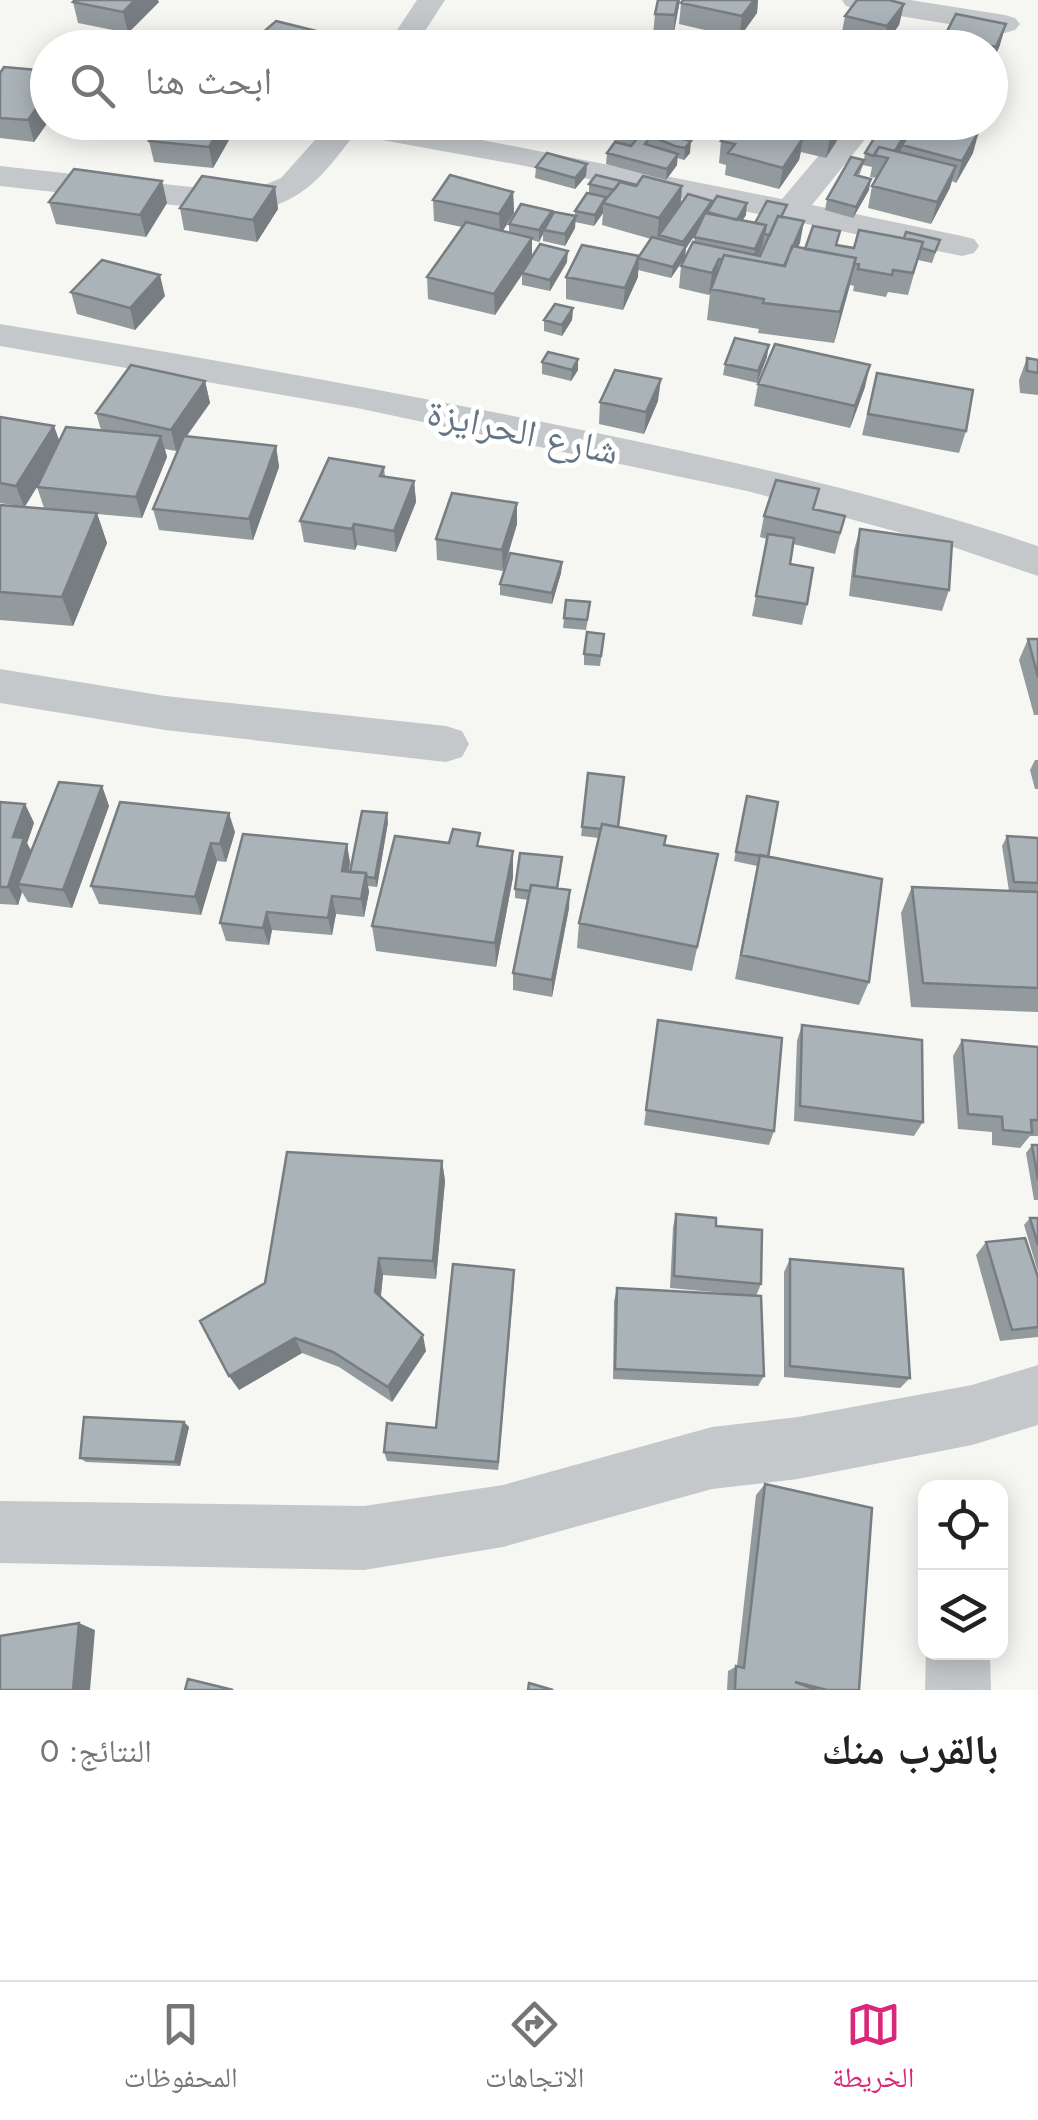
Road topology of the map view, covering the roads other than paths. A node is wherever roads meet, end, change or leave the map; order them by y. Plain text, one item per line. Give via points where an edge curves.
1 (431, 0) edge
2 (856, 0) edge
3 (1004, 24) edge
4 (411, 30) edge
5 (334, 140) edge
6 (433, 140) edge
7 (849, 140) edge
8 (0, 176) edge
9 (790, 211) junction
10 (962, 246) dead end
11 (0, 334) edge
12 (1038, 561) edge
13 (0, 686) edge
14 (446, 744) dead end
15 (1038, 1396) edge
16 (0, 1532) edge
17 (956, 1660) edge
18 (958, 1690) edge

1 - 4 street
2 - 3 street
5 - 8 street via 302,181 246,203
6 - 9 street
7 - 9 street
9 - 10 street
11 - 12 street, شارع الحرايزة via 358,396 747,478
13 - 14 street via 164,714
15 - 16 street via 972,1416 712,1458 503,1516 364,1538
17 - 18 street

